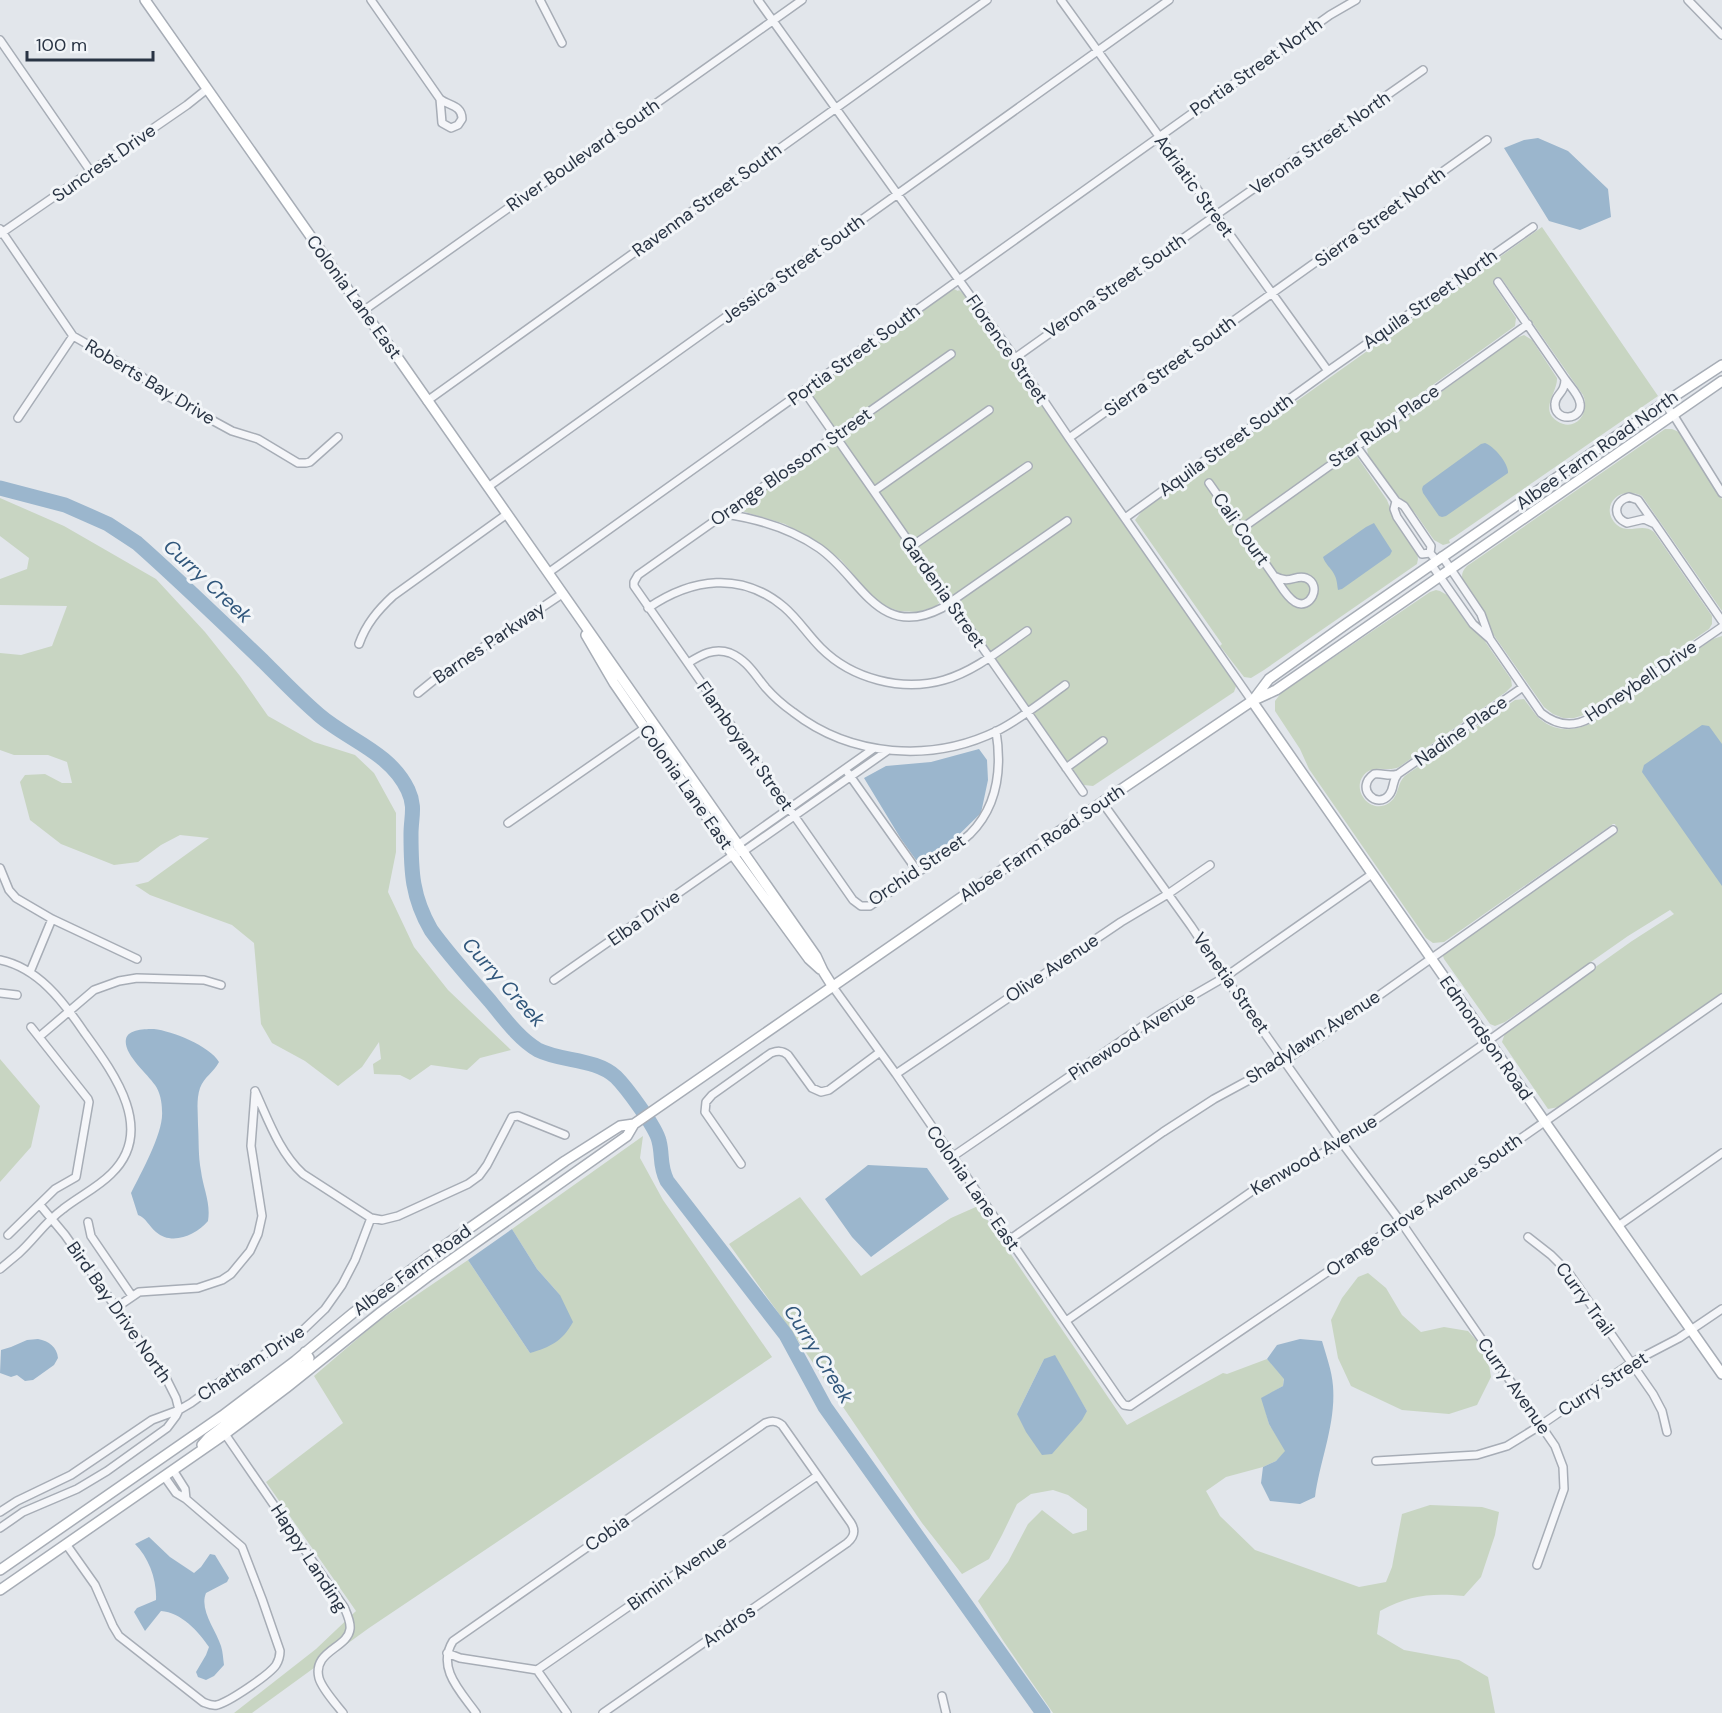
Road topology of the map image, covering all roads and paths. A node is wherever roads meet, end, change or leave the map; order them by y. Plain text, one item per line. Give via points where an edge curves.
1 (145, 0) edge
2 (371, 0) edge
3 (540, 0) edge
4 (758, 0) edge
5 (802, 0) edge
6 (987, 0) edge
7 (1061, 0) edge
8 (1169, 0) edge
9 (1356, 0) edge
10 (1688, 0) edge
11 (774, 20) junction
12 (1722, 35) edge
13 (0, 40) edge
14 (562, 42) dead end
15 (1097, 51) junction
16 (1423, 70) dead end
17 (207, 89) junction
18 (440, 99) dead end
19 (837, 107) junction
20 (1159, 136) junction
21 (1487, 140) dead end
22 (91, 172) junction
23 (898, 193) junction
24 (1216, 215) junction
25 (1533, 227) dead end
26 (1, 232) edge
27 (958, 280) junction
28 (1498, 282) dead end
29 (1272, 294) junction
30 (363, 311) junction
31 (1528, 324) junction
32 (73, 336) junction
33 (951, 354) dead end
34 (1015, 358) junction
35 (1722, 365) edge
36 (1328, 372) junction
37 (1565, 379) junction
38 (1722, 381) edge
39 (804, 391) junction
40 (427, 401) junction
41 (1664, 403) junction
42 (989, 410) dead end
43 (1674, 416) junction
44 (18, 418) dead end
45 (835, 435) junction
46 (338, 437) dead end
47 (1069, 438) junction
48 (1356, 446) junction
49 (1028, 466) dead end
50 (1209, 483) dead end
51 (488, 487) junction
52 (874, 491) junction
53 (1722, 493) edge
54 (1396, 501) junction
55 (507, 514) junction
56 (725, 514) junction
57 (1125, 519) junction
58 (1067, 521) dead end
59 (1655, 524) junction
60 (1418, 526) junction
61 (1241, 529) junction
62 (1408, 532) junction
63 (1472, 536) joint
64 (912, 546) junction
65 (1482, 549) joint
66 (1435, 558) junction
67 (1451, 570) junction
68 (548, 573) junction
69 (1274, 576) junction
70 (1440, 577) junction
71 (634, 582) joint
72 (562, 594) junction
73 (951, 602) junction
74 (1474, 603) junction
75 (648, 608) junction
76 (1464, 610) junction
77 (1722, 621) edge
78 (1722, 627) edge
79 (1027, 631) dead end
80 (1490, 639) junction
81 (359, 644) dead end
82 (989, 657) junction
83 (688, 663) junction
84 (1065, 685) dead end
85 (1523, 687) junction
86 (418, 693) dead end
87 (1252, 701) junction
88 (1028, 712) junction
89 (654, 722) junction
90 (645, 728) junction
91 (996, 731) junction
92 (1103, 741) dead end
93 (873, 749) junction
94 (887, 751) junction
95 (845, 768) junction
96 (1066, 768) junction
97 (1398, 774) junction
98 (851, 776) junction
99 (1083, 792) dead end
100 (1102, 802) junction
101 (789, 808) junction
102 (794, 816) junction
103 (508, 823) dead end
104 (1613, 830) dead end
105 (741, 848) junction
106 (733, 855) junction
107 (1210, 866) dead end
108 (0, 868) edge
109 (918, 872) junction
110 (1372, 874) junction
111 (1168, 894) junction
112 (861, 906) joint
113 (52, 919) junction
114 (1431, 958) junction
115 (137, 959) dead end
116 (0, 960) edge
117 (1591, 967) dead end
118 (823, 971) junction
119 (30, 972) junction
120 (1225, 977) junction
121 (554, 980) dead end
122 (221, 985) dead end
123 (833, 987) junction
124 (0, 993) edge
125 (17, 995) dead end
126 (1722, 998) edge
127 (69, 1011) junction
128 (31, 1027) dead end
129 (39, 1037) junction
130 (1488, 1041) junction
131 (880, 1052) junction
132 (1284, 1060) junction
133 (896, 1074) junction
134 (1545, 1122) junction
135 (634, 1124) junction
136 (565, 1135) dead end
137 (1342, 1143) junction
138 (1722, 1154) edge
139 (952, 1157) junction
140 (741, 1164) dead end
141 (40, 1205) junction
142 (51, 1218) junction
143 (371, 1218) junction
144 (88, 1222) dead end
145 (1401, 1222) junction
146 (1618, 1226) junction
147 (8, 1235) dead end
148 (1528, 1238) dead end
149 (1010, 1240) junction
150 (0, 1269) edge
151 (132, 1296) junction
152 (117, 1307) junction
153 (1722, 1309) edge
154 (1066, 1321) junction
155 (1691, 1330) junction
156 (305, 1352) junction
157 (1631, 1363) junction
158 (1722, 1374) edge
159 (1124, 1405) joint
160 (178, 1410) junction
161 (1541, 1425) junction
162 (1667, 1432) dead end
163 (225, 1434) junction
164 (192, 1456) junction
165 (1376, 1461) dead end
166 (173, 1470) junction
167 (164, 1476) junction
168 (817, 1476) junction
169 (186, 1499) junction
170 (0, 1512) edge
171 (0, 1528) edge
172 (66, 1544) junction
173 (1537, 1565) dead end
174 (0, 1570) edge
175 (2, 1585) edge
176 (447, 1653) junction
177 (537, 1670) junction
178 (942, 1695) dead end
179 (343, 1713) edge
180 (476, 1713) edge
181 (567, 1713) edge
182 (603, 1713) edge
183 (946, 1713) edge

1 - 17 main road, Colonia Lane East
2 - 18 street
3 - 14 street
4 - 11 street, Florence Street
5 - 11 street, River Boulevard South
6 - 19 street, Ravenna Street South
7 - 15 street, Adriatic Street
8 - 15 street, Jessica Street South
9 - 20 street, Portia Street North
10 - 12 street
11 - 19 street, Florence Street
11 - 30 street, River Boulevard South
13 - 22 street
15 - 20 street, Adriatic Street
15 - 23 street, Jessica Street South
16 - 24 street, Verona Street North
17 - 22 street, Suncrest Drive
17 - 30 main road, Colonia Lane East
19 - 23 street, Florence Street
19 - 40 street, Ravenna Street South
20 - 24 street, Adriatic Street
20 - 27 street, Portia Street South
21 - 29 street, Sierra Street North
22 - 26 street, Suncrest Drive
23 - 27 street, Florence Street
23 - 51 street, Jessica Street South
24 - 29 street, Adriatic Street
24 - 34 street, Verona Street South
25 - 36 street, Aquila Street North
26 - 32 street, Roberts Bay Drive
27 - 34 street, Florence Street
27 - 39 street, Portia Street South
28 - 31 street
29 - 36 street, Adriatic Street
29 - 47 street, Sierra Street South
30 - 40 main road, Colonia Lane East
31 - 37 street
31 - 48 street, Star Ruby Place
32 - 44 street
32 - 46 street, Roberts Bay Drive via 136,372 164,394 232,430 258,439 298,463 310,462
33 - 45 street, Orange Blossom Street
34 - 47 street, Florence Street
35 - 41 main road, Albee Farm Road North
36 - 57 street, Aquila Street South
37 - 37 street via 1555,407 1559,414 1570,417 1578,413 1581,405
38 - 43 main road, Albee Farm Road North
39 - 45 street, Gardenia Street
39 - 68 street, Portia Street South
40 - 51 main road, Colonia Lane East
41 - 43 street
41 - 63 main road, Albee Farm Road North
42 - 52 street
43 - 53 street
43 - 65 main road, Albee Farm Road North
45 - 52 street, Gardenia Street
45 - 56 street, Orange Blossom Street
47 - 57 street, Florence Street
48 - 54 street
48 - 61 street, Star Ruby Place
49 - 64 street
50 - 61 street, Cali Court
51 - 55 main road, Colonia Lane East
52 - 64 street, Gardenia Street
54 - 60 street
54 - 62 street via 1394,509
55 - 68 main road, Colonia Lane East
55 - 81 street via 393,596 368,624
56 - 71 street, Orange Blossom Street via 638,575
56 - 73 street via 775,525 808,541 885,611 918,617
57 - 87 street, Florence Street
58 - 73 street
59 - 59 street via 1638,500 1629,497 1618,503 1616,511 1623,522 1644,519
59 - 77 street
60 - 62 street
60 - 66 street
61 - 69 street, Cali Court
62 - 66 street via 1422,554
63 - 66 main road, Albee Farm Road South
64 - 73 street, Gardenia Street
65 - 67 main road, Albee Farm Road South
66 - 67 street, Honeybell Drive
66 - 70 street, Honeybell Drive
66 - 87 main road, Albee Farm Road South via 1269,679
67 - 70 main road, Albee Farm Road South
67 - 74 street, Honeybell Drive
68 - 72 main road, Colonia Lane East
69 - 69 street, Cali Court via 1293,602 1301,604 1312,598 1313,585 1307,579 1287,581
70 - 76 street, Honeybell Drive
70 - 87 main road, Albee Farm Road South via 1276,690
71 - 75 street, Flamboyant Street
72 - 86 street, Barnes Parkway
72 - 89 main road, Colonia Lane East
72 - 90 main road, Colonia Lane East
73 - 82 street, Gardenia Street
74 - 76 street
74 - 80 street, Honeybell Drive
75 - 82 street via 669,594 692,586 742,586 782,605 823,650 844,666 887,682 941,681
75 - 83 street, Flamboyant Street
76 - 80 street, Honeybell Drive
78 - 85 street, Honeybell Drive via 1577,724 1546,717
79 - 82 street
80 - 85 street, Honeybell Drive
82 - 88 street, Gardenia Street
83 - 93 street via 711,651 731,653 796,714 831,735
83 - 101 street, Flamboyant Street
84 - 88 street
85 - 97 street, Nadine Place
87 - 100 main road, Albee Farm Road South
87 - 110 main road, Edmondson Road
88 - 91 street
88 - 96 street, Gardenia Street
89 - 90 street
89 - 105 main road, Colonia Lane East
90 - 103 street
90 - 106 main road, Colonia Lane East
91 - 94 street via 946,748
91 - 109 street, Orchid Street via 999,769 987,810 963,840
92 - 96 street
93 - 94 street
93 - 95 street
94 - 98 street
95 - 98 street
95 - 101 street
96 - 99 street, Gardenia Street
97 - 97 street, Nadine Place via 1374,774 1368,780 1367,792 1373,799 1386,798
98 - 102 street
98 - 109 street
100 - 111 street, Venetia Street
100 - 123 main road, Albee Farm Road South
101 - 102 street, Flamboyant Street
101 - 105 street
102 - 105 street
102 - 112 street, Flamboyant Street
104 - 114 street, Shadylawn Avenue
105 - 106 street, Elba Drive
105 - 118 main road, Colonia Lane East
106 - 118 main road, Colonia Lane East via 809,959
106 - 121 street, Elba Drive
107 - 111 street, Olive Avenue
108 - 113 street via 14,896
109 - 112 street, Orchid Street via 870,906
110 - 114 main road, Edmondson Road
110 - 120 street, Pinewood Avenue
111 - 120 street, Venetia Street
111 - 133 street, Olive Avenue via 1121,921
113 - 115 street
113 - 119 street
114 - 130 main road, Edmondson Road
114 - 132 street, Shadylawn Avenue
116 - 119 street
117 - 130 street, Kenwood Avenue
118 - 123 main road, Colonia Lane East
119 - 127 street
120 - 132 street, Venetia Street
120 - 139 street, Pinewood Avenue via 1159,1015
122 - 127 street via 204,980 127,979 98,988
123 - 131 street, Colonia Lane East
123 - 135 main road, Albee Farm Road
124 - 125 street
126 - 134 street, Orange Grove Avenue South
127 - 129 street
127 - 142 street via 125,1097 131,1134 125,1155 113,1172
128 - 129 street
129 - 141 street via 89,1102 76,1177 55,1189
130 - 134 main road, Edmondson Road
130 - 137 street, Kenwood Avenue
131 - 133 street, Colonia Lane East
131 - 140 street via 824,1092 818,1092 788,1055 777,1051 712,1095 705,1112
132 - 137 street, Venetia Street
132 - 149 street, Shadylawn Avenue via 1163,1132
133 - 139 street, Colonia Lane East
134 - 145 street, Orange Grove Avenue South
134 - 146 main road, Edmondson Road
135 - 156 main road, Albee Farm Road via 620,1126 528,1187
135 - 163 main road, Albee Farm Road via 627,1136 413,1287
136 - 143 street via 512,1117 487,1165 468,1184 398,1216
137 - 145 street, Venetia Street
137 - 154 street, Kenwood Avenue via 1257,1187
138 - 146 street
139 - 149 street, Colonia Lane East
141 - 142 street, Bird Bay Drive North
141 - 147 street
142 - 150 street
142 - 152 street, Bird Bay Drive North
143 - 151 street via 295,1166 281,1147 255,1090 251,1146 262,1216 250,1251 231,1274 210,1285 143,1291
143 - 160 street, Chatham Drive via 342,1285 314,1321
144 - 151 street via 91,1236
145 - 159 street, Orange Grove Avenue South via 1132,1406
145 - 161 street, Curry Avenue
146 - 155 main road, Edmondson Road
148 - 157 street, Curry Trail via 1568,1272
149 - 154 street, Colonia Lane East
151 - 152 street
152 - 160 street, Bird Bay Drive North via 167,1380
153 - 155 street, Curry Street
154 - 159 street, Colonia Lane East
155 - 157 street, Curry Street
155 - 158 main road, Edmondson Road
156 - 164 main road via 307,1363 209,1437
156 - 174 main road, Albee Farm Road via 216,1420
157 - 161 street, Curry Street
157 - 162 street, Curry Trail via 1658,1402
160 - 170 street via 152,1420 71,1475
160 - 171 street via 167,1428 107,1471 77,1489 23,1512
161 - 165 street, Curry Street via 1515,1442 1487,1453
161 - 173 street, Curry Avenue via 1558,1452 1564,1482
163 - 164 main road, Albee Farm Road
163 - 179 street, Happy Landing via 344,1606 350,1632 322,1659 319,1671 322,1684
164 - 166 main road, Albee Farm Road
166 - 167 main road, Albee Farm Road
166 - 169 street via 185,1489
167 - 169 street via 176,1493
167 - 172 main road, Albee Farm Road
168 - 176 street, Cobia via 782,1425 774,1421 765,1423 457,1638
168 - 177 street, Bimini Avenue
168 - 182 street, Andros via 851,1523 853,1537 847,1544
169 - 172 street via 242,1547 280,1651 270,1672 223,1702 203,1702 119,1636 95,1585
172 - 175 main road, Albee Farm Road
176 - 177 street
176 - 180 street via 449,1674
177 - 181 street
178 - 183 street

